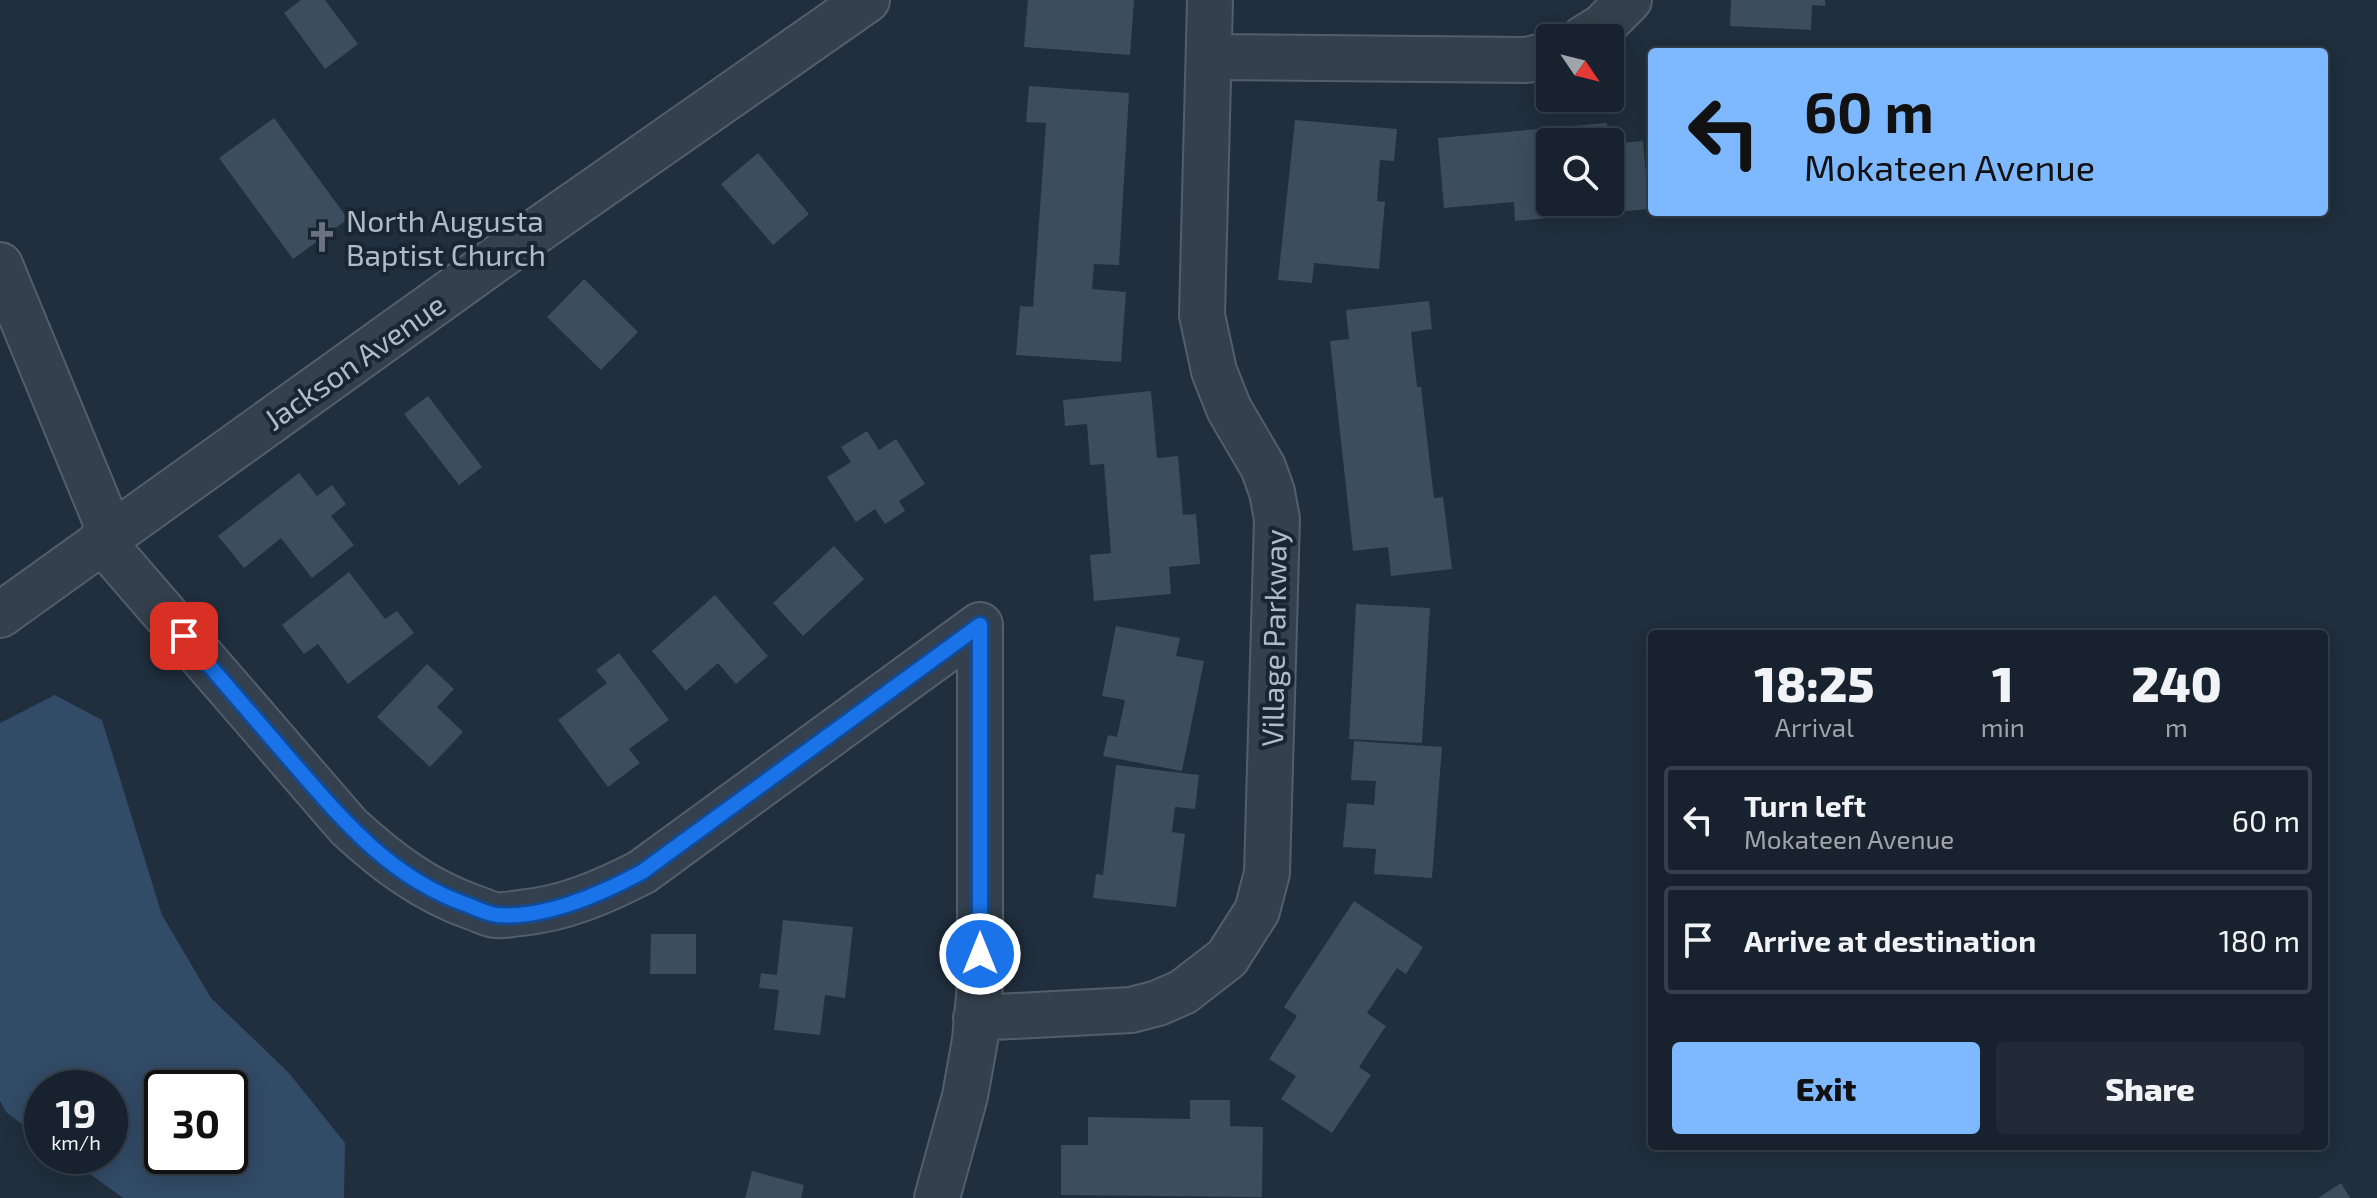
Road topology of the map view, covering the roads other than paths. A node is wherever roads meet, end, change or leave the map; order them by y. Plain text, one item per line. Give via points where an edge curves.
1 (867, 0) edge
2 (1210, 0) edge
3 (1629, 0) edge
4 (1605, 24) edge
5 (1209, 57) junction
6 (1536, 58) edge
7 (0, 265) edge
8 (106, 537) junction
9 (0, 615) edge
10 (976, 1018) junction
11 (937, 1198) edge

1 - 8 street, Jackson Avenue
2 - 5 street, Village Parkway
3 - 4 street
5 - 6 street
5 - 10 street, Village Parkway via 1204,333 1229,409 1263,467 1277,519 1267,873 1257,911 1227,958 1183,992 1131,1010
7 - 8 street
8 - 9 street, Jackson Avenue
8 - 10 street via 349,827 418,882 496,915 569,904 642,872 980,625
10 - 11 street via 965,1096

